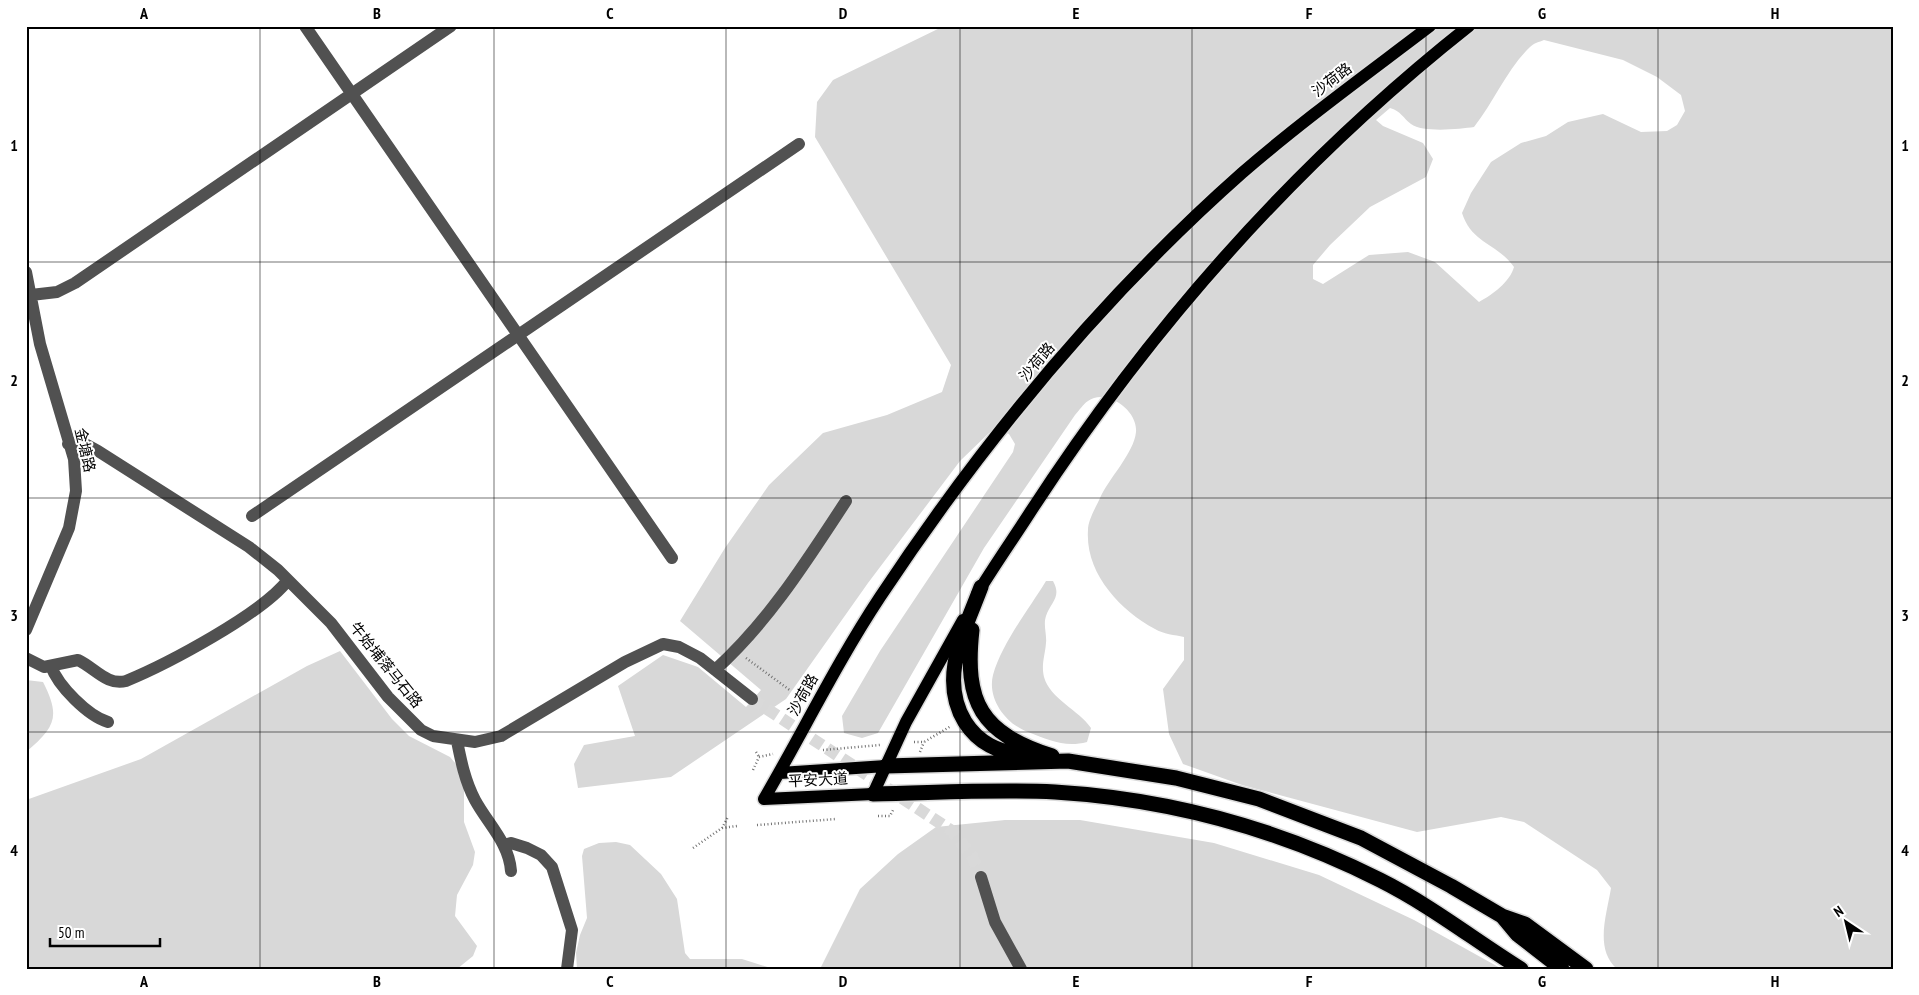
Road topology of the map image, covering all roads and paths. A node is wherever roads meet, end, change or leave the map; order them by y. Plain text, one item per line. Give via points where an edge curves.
1 (305, 26) edge
2 (451, 26) edge
3 (1430, 26) edge
4 (1468, 26) edge
5 (352, 94) junction
6 (798, 144) dead end
7 (26, 272) edge
8 (31, 295) junction
9 (518, 335) junction
10 (68, 444) junction
11 (846, 501) dead end
12 (252, 516) dead end
13 (672, 558) dead end
14 (288, 580) junction
15 (982, 587) junction
16 (26, 630) edge
17 (736, 651) junction
18 (26, 658) edge
19 (51, 666) junction
20 (715, 670) junction
21 (791, 691) dead end
22 (752, 699) tunnel mouth
23 (108, 722) dead end
24 (957, 723) dead end
25 (457, 741) junction
26 (914, 742) dead end
27 (924, 742) junction
28 (880, 745) dead end
29 (823, 750) dead end
30 (756, 752) dead end
31 (773, 754) dead end
32 (918, 755) dead end
33 (759, 757) junction
34 (1049, 760) junction
35 (1068, 761) junction
36 (886, 766) junction
37 (753, 770) dead end
38 (780, 773) junction
39 (873, 794) junction
40 (764, 800) joint
41 (878, 816) dead end
42 (890, 816) dead end
43 (728, 817) dead end
44 (836, 819) dead end
45 (757, 825) dead end
46 (737, 826) dead end
47 (722, 828) junction
48 (504, 845) junction
49 (693, 848) dead end
50 (511, 871) dead end
51 (981, 877) tunnel mouth
52 (1502, 916) junction
53 (1509, 964) edge
54 (567, 969) edge
55 (1021, 969) edge
56 (1520, 969) edge
57 (1562, 969) edge
58 (1586, 969) edge

1 - 5 street
2 - 5 street
3 - 38 main road, 沙荷路 via 1243,173 1125,288 1070,348 995,439 922,536 842,659
4 - 15 main road via 1388,92 1316,160 1195,290 1094,418
5 - 8 street via 66,289
5 - 9 street
6 - 9 street
7 - 8 street, 金塘路
8 - 10 street, 金塘路 via 40,344
9 - 12 street
9 - 13 street
10 - 14 street, 牛始埔落马石路 via 87,445 116,462 249,546
10 - 16 street, 金塘路 via 74,459 76,482 70,521
11 - 17 street via 790,587
14 - 19 street via 276,594 230,625 126,681 111,681 78,660
14 - 25 street, 牛始埔落马石路 via 331,623 388,697 411,721 433,736
15 - 34 highway via 955,662 952,682 955,700 970,729 980,740 1010,754
15 - 35 highway via 969,655 970,681 977,703 988,721 1014,741
15 - 36 main road via 906,722
17 - 20 street
17 - 21 path
18 - 19 street via 44,667
19 - 23 street via 59,681 83,706
20 - 22 street, 牛始埔落马石路
20 - 25 street, 牛始埔落马石路 via 687,651 663,644 625,662 501,736 488,741
24 - 27 path
25 - 48 street via 470,790
26 - 27 path
27 - 32 path
28 - 29 path
30 - 33 path
31 - 33 path
33 - 37 path
34 - 35 highway
34 - 36 highway
35 - 52 highway via 1209,786 1312,817 1361,838
36 - 38 main road, 平安大道
36 - 39 main road
38 - 40 main road, 沙荷路
39 - 40 main road, 平安大道
39 - 53 highway via 1056,792 1175,808 1228,820 1315,850 1380,880 1448,918
41 - 42 path
43 - 47 path
44 - 45 path
46 - 47 path
47 - 49 path
48 - 50 street
48 - 54 street via 511,843 527,848 541,855 552,867 572,930
51 - 55 street via 995,922
52 - 57 highway via 1517,934
52 - 58 highway via 1525,924
53 - 56 highway

